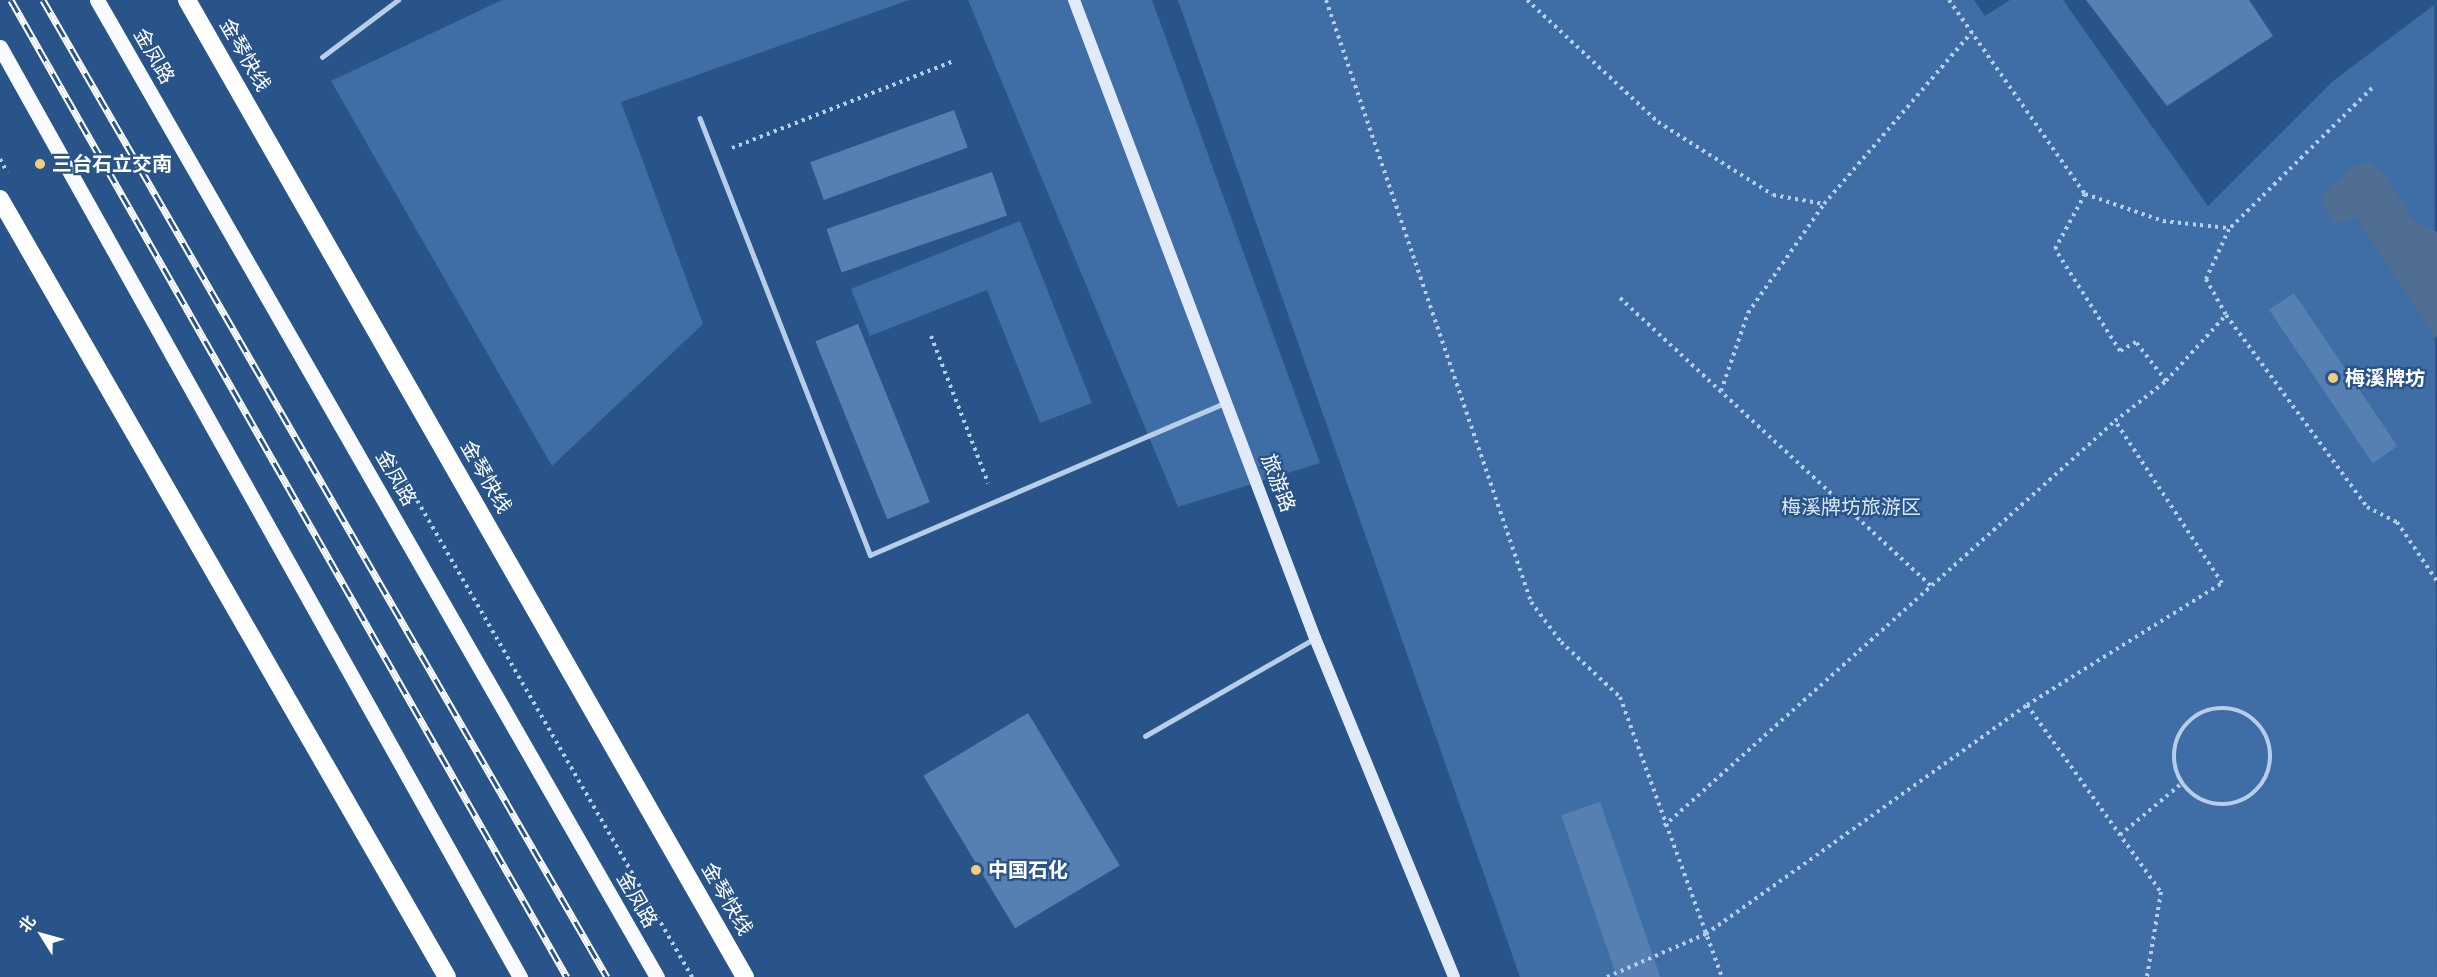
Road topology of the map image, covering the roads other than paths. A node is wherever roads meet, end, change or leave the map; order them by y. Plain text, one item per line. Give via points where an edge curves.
1 (97, 0) edge
2 (187, 0) edge
3 (398, 0) edge
4 (1074, 0) edge
5 (0, 47) edge
6 (322, 57) dead end
7 (700, 118) dead end
8 (0, 200) edge
9 (1226, 402) junction
10 (1315, 638) junction
11 (1145, 736) dead end
12 (447, 977) edge
13 (520, 977) edge
14 (657, 977) edge
15 (745, 977) edge
16 (1454, 977) edge

1 - 14 main road, 金凤路
2 - 15 highway, 金琴快线
3 - 6 lane
4 - 9 street, 旅游路
5 - 13 main road
7 - 9 lane via 870,555
8 - 12 highway
9 - 10 street, 旅游路
10 - 11 lane
10 - 16 street, 旅游路

